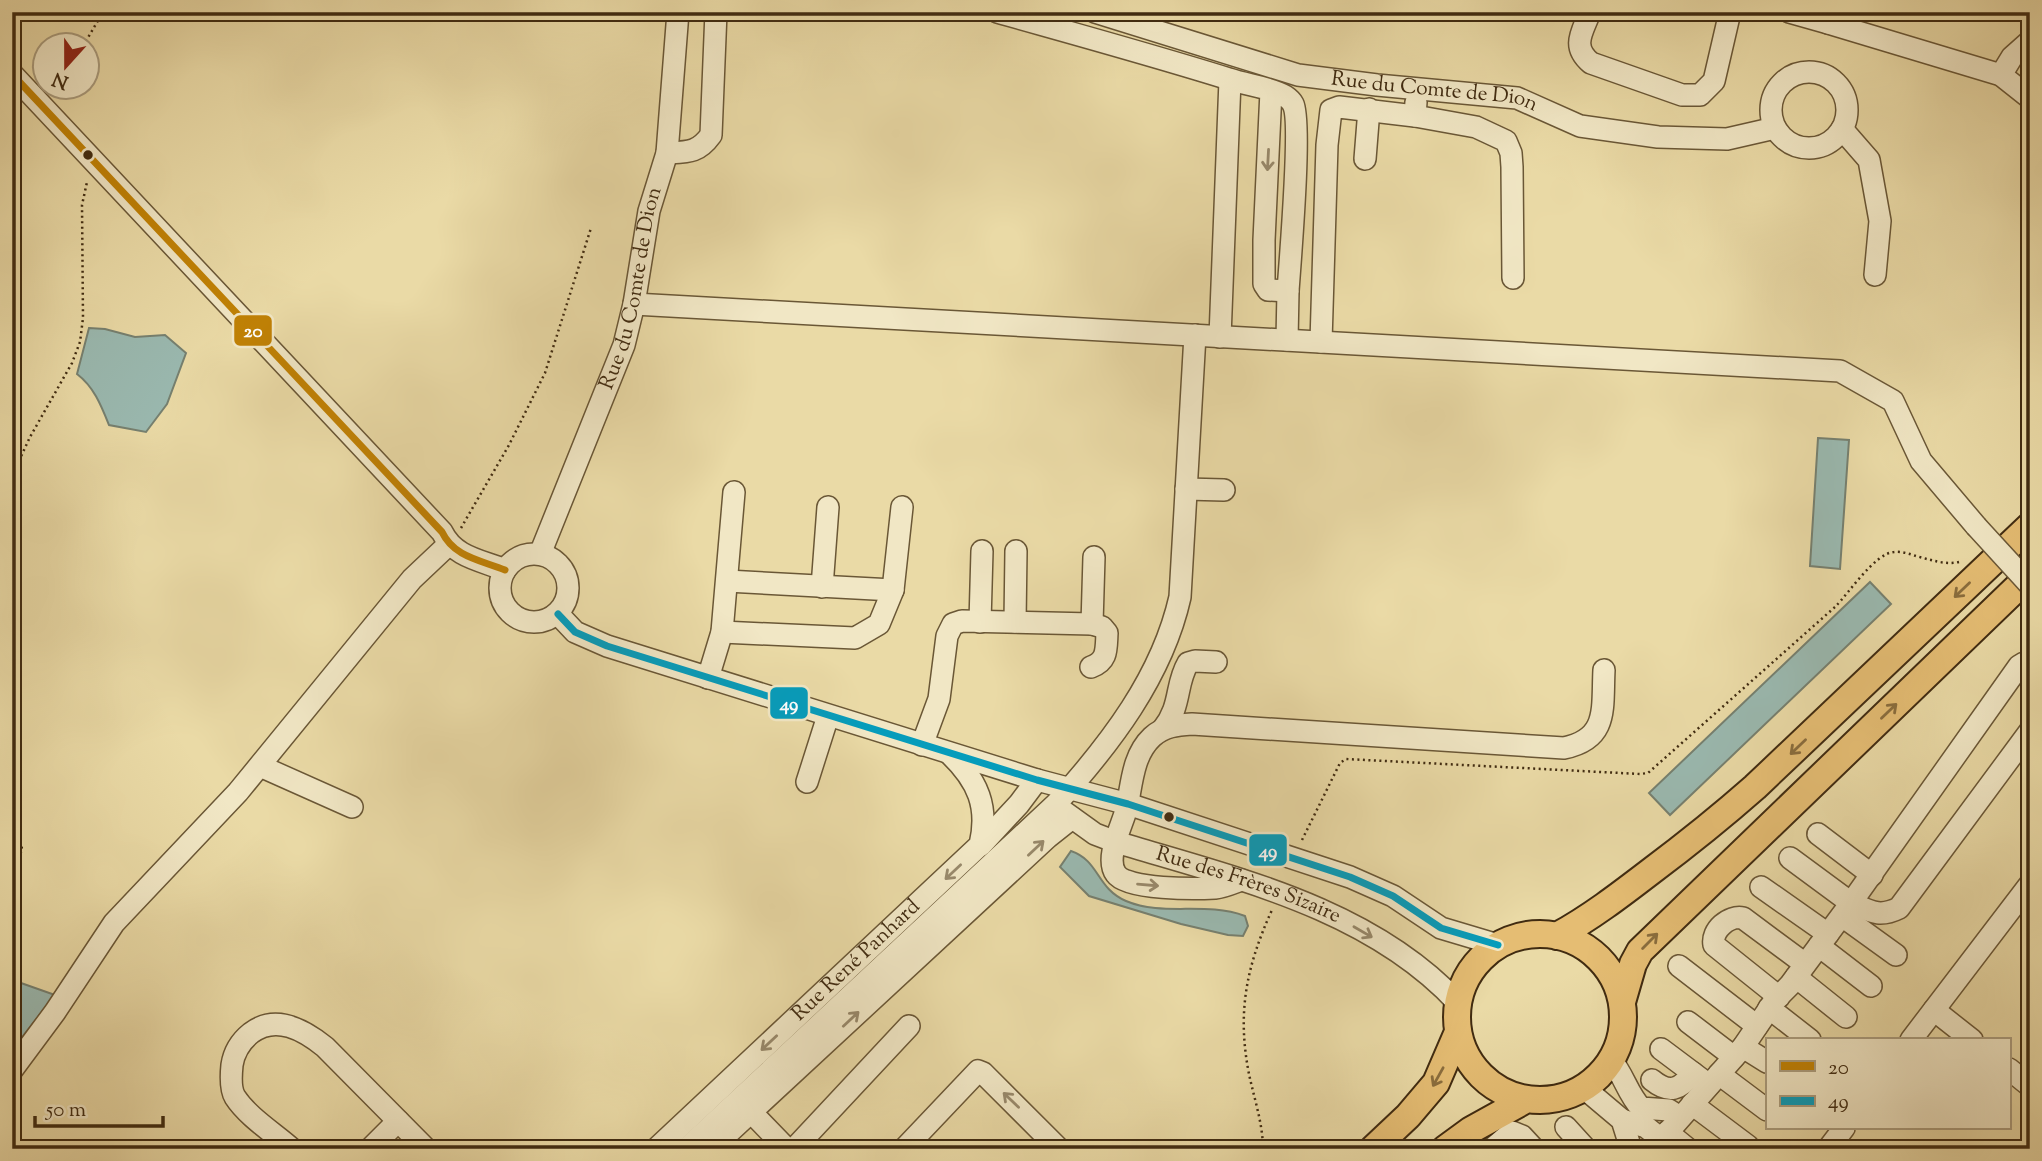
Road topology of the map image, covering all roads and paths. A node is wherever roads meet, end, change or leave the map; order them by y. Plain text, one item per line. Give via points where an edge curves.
1 (103, 12) edge
2 (678, 12) edge
3 (716, 12) edge
4 (998, 12) edge
5 (1092, 12) edge
6 (1590, 12) edge
7 (1730, 12) edge
8 (1789, 12) edge
9 (1825, 18) edge
10 (91, 32) edge
11 (1082, 36) junction
12 (1179, 38) junction
13 (2030, 41) edge
14 (1173, 61) junction
15 (12, 74) edge
16 (2001, 75) junction
17 (1230, 80) junction
18 (1417, 89) junction
19 (2030, 98) edge
20 (1369, 109) junction
21 (1415, 116) junction
22 (1776, 128) junction
23 (1842, 129) junction
24 (667, 153) junction
25 (92, 158) junction
26 (1365, 159) dead end
27 (592, 228) dead end
28 (1875, 275) dead end
29 (1513, 278) dead end
30 (634, 304) junction
31 (1195, 335) junction
32 (1220, 337) junction
33 (1287, 340) junction
34 (1321, 342) junction
35 (12, 476) edge
36 (1186, 489) junction
37 (1224, 491) dead end
38 (734, 492) dead end
39 (828, 507) dead end
40 (902, 508) dead end
41 (2030, 526) edge
42 (448, 545) junction
43 (982, 551) dead end
44 (1016, 551) dead end
45 (540, 554) junction
46 (1094, 556) dead end
47 (1971, 559) dead end
48 (505, 570) junction
49 (2030, 575) edge
50 (727, 581) junction
51 (2030, 586) edge
52 (822, 587) junction
53 (894, 590) junction
54 (558, 614) junction
55 (980, 622) junction
56 (1015, 622) junction
57 (1091, 624) junction
58 (722, 632) junction
59 (1216, 662) dead end
60 (2030, 665) edge
61 (1091, 667) dead end
62 (1604, 670) dead end
63 (708, 678) junction
64 (828, 716) junction
65 (1163, 729) junction
66 (2030, 730) edge
67 (922, 745) junction
68 (949, 753) junction
69 (260, 766) junction
70 (1037, 780) junction
71 (807, 782) dead end
72 (1071, 788) junction
73 (1128, 804) junction
74 (352, 807) dead end
75 (1064, 811) junction
76 (12, 821) edge
77 (1818, 834) dead end
78 (1116, 842) junction
79 (980, 845) junction
80 (1293, 858) junction
81 (1790, 858) dead end
82 (1872, 875) junction
83 (1241, 880) junction
84 (2030, 884) edge
85 (1761, 887) dead end
86 (1280, 893) junction
87 (12, 904) edge
88 (1846, 909) junction
89 (1557, 936) junction
90 (1823, 940) junction
91 (1498, 945) junction
92 (1896, 955) dead end
93 (1679, 966) dead end
94 (1801, 971) junction
95 (1871, 986) dead end
96 (1622, 1002) junction
97 (1458, 1003) junction
98 (1768, 1010) junction
99 (1934, 1010) junction
100 (1846, 1017) dead end
101 (1688, 1022) dead end
102 (909, 1026) dead end
103 (1458, 1032) junction
104 (1807, 1038) edge
105 (1913, 1038) edge
106 (1969, 1038) edge
107 (1661, 1049) dead end
108 (1739, 1052) junction
109 (1611, 1060) junction
110 (1766, 1062) edge
111 (12, 1070) edge
112 (2010, 1070) edge
113 (1707, 1077) junction
114 (1652, 1080) dead end
115 (2030, 1086) edge
116 (1584, 1088) junction
117 (1527, 1099) junction
118 (1766, 1109) edge
119 (751, 1112) junction
120 (1622, 1120) junction
121 (398, 1121) junction
122 (1566, 1128) dead end
123 (1661, 1128) edge
124 (1842, 1130) edge
125 (1748, 1146) dead end
126 (292, 1149) edge
127 (370, 1149) edge
128 (426, 1149) edge
129 (656, 1149) edge
130 (686, 1149) edge
131 (711, 1149) edge
132 (787, 1149) edge
133 (794, 1149) edge
134 (904, 1149) edge
135 (1059, 1149) edge
136 (1263, 1149) edge
137 (1373, 1149) edge
138 (1445, 1149) edge
139 (1492, 1149) edge
140 (1534, 1149) edge
141 (1586, 1149) edge
142 (1631, 1149) edge
143 (1688, 1149) edge
144 (1828, 1149) edge

1 - 10 path
2 - 24 street, Rue du Comte de Dion
3 - 24 street via 711,135 691,152
4 - 11 street
5 - 11 street
5 - 12 street, Rue du Comte de Dion
6 - 7 street via 1578,44 1591,63 1682,95 1700,95 1714,81
8 - 9 street
9 - 16 street
11 - 14 street
12 - 14 street
12 - 18 street, Rue du Comte de Dion via 1298,75
13 - 16 street
14 - 17 street
15 - 25 street
16 - 19 street
17 - 32 street
17 - 33 street via 1272,91 1264,284 1268,290 1288,291
18 - 21 street
18 - 22 street, Rue du Comte de Dion via 1517,98 1580,126 1658,137 1727,139
20 - 21 street
20 - 26 street
20 - 34 street via 1331,110
21 - 29 street via 1476,127 1506,141 1513,167
22 - 23 street via 1792,144 1814,148
22 - 23 street via 1771,116 1776,91 1785,81 1809,72 1833,81 1842,91 1846,116
23 - 28 street via 1869,160 1880,221
24 - 30 street, Rue du Comte de Dion via 649,211
25 - 35 path via 82,205 80,342
25 - 42 street via 442,532
27 - 42 path via 545,373 469,518
30 - 31 street
30 - 45 street, Rue du Comte de Dion via 624,345
31 - 32 street
31 - 36 street
32 - 33 street
33 - 34 street
34 - 51 street, bridge via 1840,371 1893,401 1921,461
36 - 37 street
36 - 72 street via 1181,584 1170,636 1138,700
38 - 50 street
39 - 52 street
40 - 53 street
41 -> 89 main road via 1720,818
42 - 48 street
42 - 69 street via 412,579
43 - 55 street
44 - 56 street
45 - 48 street via 527,554
45 - 54 street via 558,562 568,579 568,598
46 - 57 street
47 - 80 path via 1950,564 1894,552 1882,556 1835,607 1648,773 1346,759
48 - 54 street via 499,589 505,608 521,621 540,623
96 -> 49 main road via 1640,951
50 - 52 street
50 - 58 street
52 - 53 street
53 - 58 street via 879,624 855,638
54 - 63 street, Rue des Frères Sizaire via 575,632 607,646
55 - 56 street
55 - 67 street via 953,624 948,631 939,699
56 - 57 street
57 - 61 street via 1107,634 1104,659
58 - 63 street
59 - 65 street via 1188,663 1177,706
60 - 82 street via 2019,666
62 - 65 street via 1601,719 1595,733 1583,744 1564,748 1192,724
63 - 64 street, Rue des Frères Sizaire
64 - 67 street, Rue des Frères Sizaire
64 - 71 street
65 - 73 street via 1151,738 1135,766
66 - 88 street via 1899,908 1886,915
67 - 68 street, Rue des Frères Sizaire
68 - 70 street, Rue des Frères Sizaire
68 - 79 street via 977,788 985,827
69 - 74 street
69 - 111 street via 114,923
70 - 72 street, Rue des Frères Sizaire
70 - 75 street, Rue des Frères Sizaire
70 - 79 street, Rue René Panhard
72 - 73 street, Rue des Frères Sizaire
72 - 75 street
73 - 78 street
73 - 80 street, Rue des Frères Sizaire
75 - 78 street, Rue des Frères Sizaire via 1095,834
119 -> 75 street, Rue René Panhard via 1048,837
75 - 130 street
76 - 87 path via 22,846
77 - 82 street
78 - 83 street, Rue des Frères Sizaire
78 -> 83 street via 1112,863 1116,874 1126,881 1152,887 1217,888
79 -> 129 street, Rue René Panhard
80 - 91 street, Rue des Frères Sizaire via 1377,888 1441,928
81 - 88 street
82 - 88 street
83 - 86 street, Rue des Frères Sizaire
84 - 99 street
85 - 90 street
86 -> 97 street, Rue des Frères Sizaire via 1389,947
86 - 136 path via 1259,945 1242,1013
88 - 90 street
88 - 92 street
89 - 91 main road via 1516,937
89 - 96 main road via 1592,953 1616,983
90 - 94 street
90 - 95 street
91 - 97 main road via 1479,960 1465,980
93 - 98 street
94 - 98 street
94 - 98 street via 1743,918 1728,919 1715,933 1714,945
94 - 100 street
96 - 109 main road via 1623,1022
97 - 103 main road
98 - 104 street
98 - 108 street
99 - 105 street
99 - 106 street
101 - 108 street
102 - 133 street
103 - 117 main road via 1464,1051 1489,1083
103 -> 137 main road via 1436,1083
107 - 113 street
108 - 110 street
108 - 113 street
109 - 116 main road
109 - 123 street via 1621,1071 1630,1096
112 - 115 street
113 - 114 street via 1672,1090
113 - 118 street
113 - 123 street
116 - 117 main road via 1546,1100
116 - 120 street
117 - 138 main road
119 - 131 street, Rue René Panhard
119 - 132 street
120 - 123 street
120 - 142 street
121 - 126 street via 309,1034 277,1024 260,1026 244,1039 234,1056 230,1076 234,1096
121 - 127 street
121 - 128 street
122 - 141 street
123 - 125 street
123 - 143 street
124 - 144 street
135 -> 134 street via 978,1072
139 - 140 street via 1512,1132

